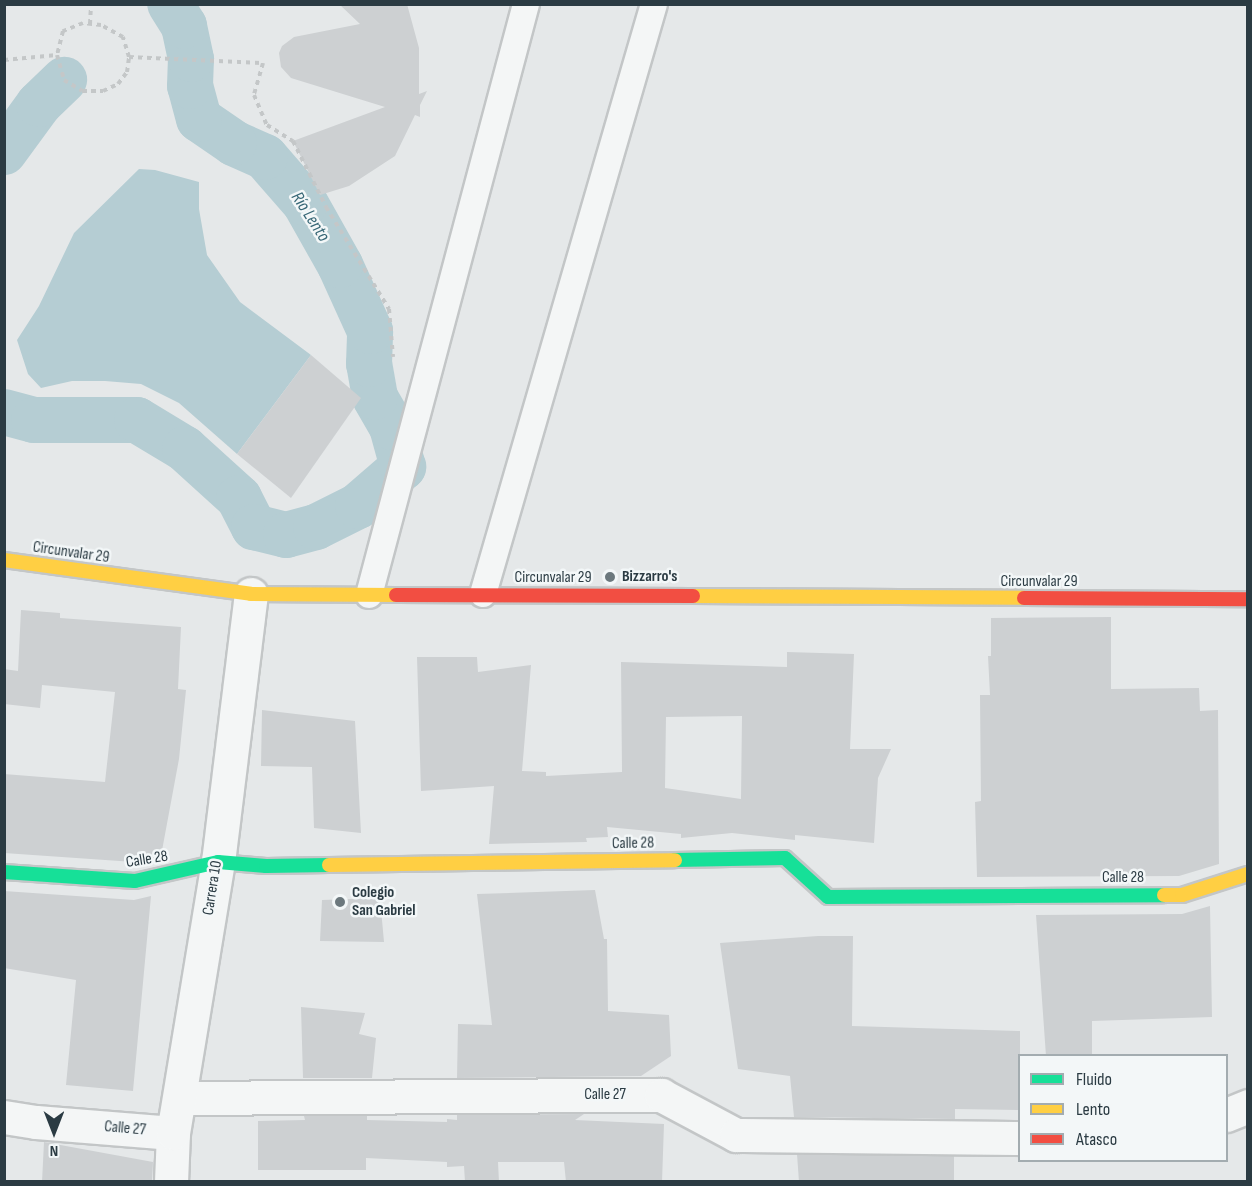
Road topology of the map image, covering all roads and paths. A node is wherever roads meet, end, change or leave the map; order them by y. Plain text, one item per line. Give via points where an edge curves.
1 (526, 4) edge
2 (654, 4) edge
3 (91, 5) edge
4 (90, 24) junction
5 (57, 55) junction
6 (129, 57) junction
7 (4, 60) edge
8 (393, 359) dead end
9 (4, 560) edge
10 (251, 594) junction
11 (483, 594) junction
12 (369, 595) junction
13 (1248, 599) edge
14 (218, 862) junction
15 (4, 872) edge
16 (1248, 874) edge
17 (180, 1098) junction
18 (1248, 1106) edge
19 (1228, 1116) edge
20 (4, 1117) edge
21 (173, 1133) junction
22 (1018, 1138) edge
23 (171, 1182) edge

1 - 12 lane
2 - 11 lane
3 - 4 path
4 - 5 path via 63,31
4 - 6 path via 101,25 123,37
5 - 6 path via 64,80 82,91 103,91 118,84 127,72
5 - 7 path
6 - 8 path via 263,63 254,95 267,125 293,141 326,207 389,309
9 - 10 street, Circunvalar 29
10 - 12 street, Circunvalar 29
10 - 14 street, Carrera 10
11 - 12 street, Circunvalar 29
11 - 13 street, Circunvalar 29
14 - 15 street, Calle 28 via 135,881
14 - 16 street, Calle 28 via 266,866 785,858 828,897 1182,894
14 - 17 street, Carrera 10
17 - 21 street, Carrera 10
17 - 22 street, Calle 27 via 661,1095 736,1135
18 - 19 street
20 - 21 street, Calle 27
21 - 23 street, Carrera 10

